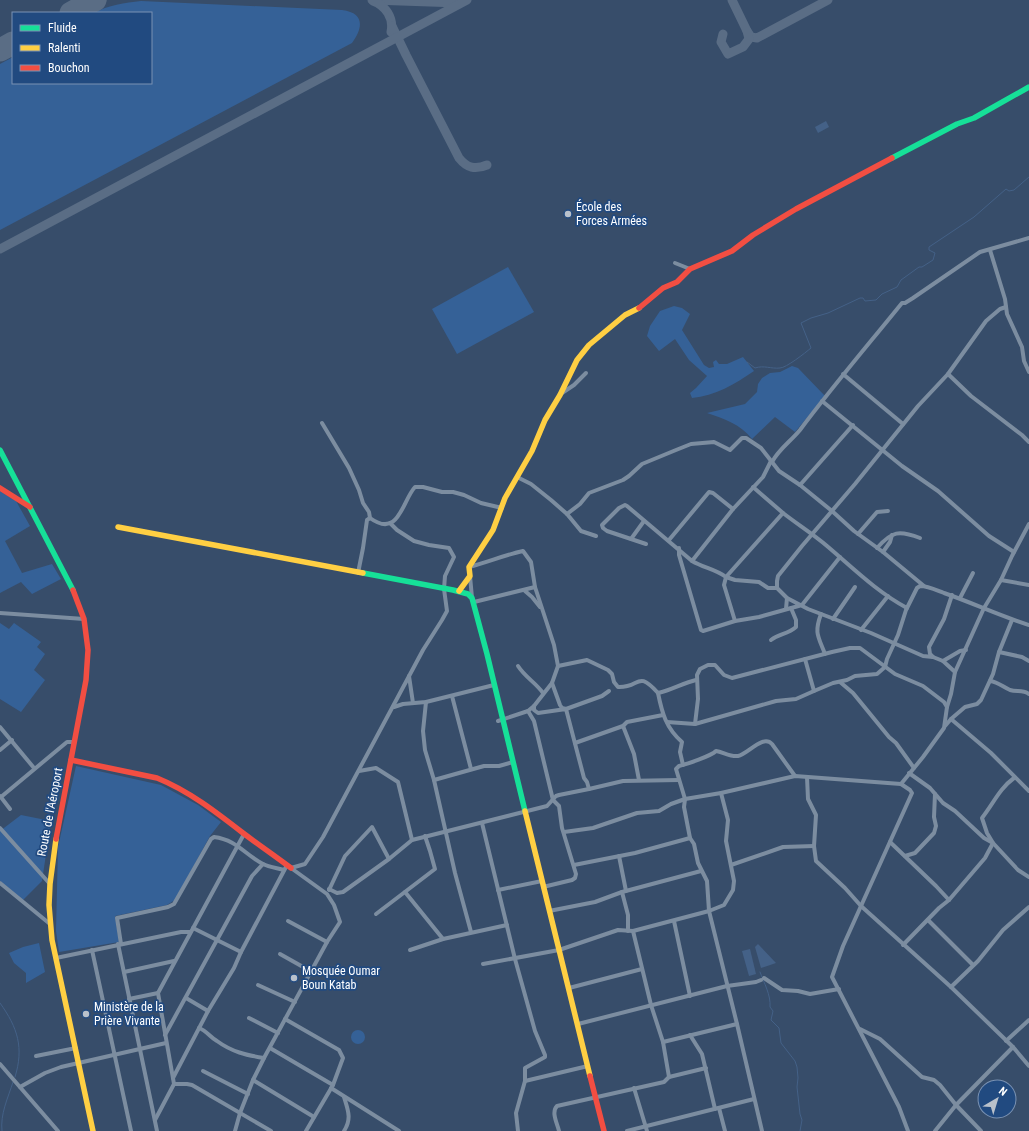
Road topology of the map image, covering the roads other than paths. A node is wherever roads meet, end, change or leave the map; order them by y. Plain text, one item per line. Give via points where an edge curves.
1 (1029, 87) edge
2 (1029, 238) edge
3 (990, 250) junction
4 (675, 263) dead end
5 (690, 269) junction
6 (1006, 308) junction
7 (586, 372) dead end
8 (1029, 372) edge
9 (843, 374) junction
10 (948, 374) junction
11 (560, 395) junction
12 (822, 400) junction
13 (322, 423) dead end
14 (903, 424) junction
15 (853, 425) junction
16 (1029, 442) edge
17 (0, 450) edge
18 (883, 450) junction
19 (771, 462) junction
20 (518, 477) junction
21 (800, 485) junction
22 (753, 487) junction
23 (0, 488) edge
24 (30, 508) junction
25 (502, 508) junction
26 (733, 509) junction
27 (832, 511) junction
28 (888, 511) dead end
29 (783, 513) junction
30 (567, 514) junction
31 (370, 518) junction
32 (644, 521) junction
33 (390, 523) junction
34 (1029, 524) edge
35 (118, 527) dead end
36 (813, 534) junction
37 (858, 534) junction
38 (892, 535) junction
39 (596, 536) dead end
40 (920, 538) dead end
41 (631, 539) junction
42 (669, 540) junction
43 (646, 544) dead end
44 (679, 548) junction
45 (877, 548) junction
46 (884, 552) junction
47 (1014, 552) junction
48 (840, 558) junction
49 (692, 561) junction
50 (469, 567) junction
51 (358, 572) junction
52 (973, 573) dead end
53 (470, 576) junction
54 (726, 577) junction
55 (1001, 580) junction
56 (1029, 585) edge
57 (924, 586) junction
58 (535, 587) junction
59 (855, 587) dead end
60 (777, 588) junction
61 (444, 589) junction
62 (525, 591) junction
63 (459, 592) junction
64 (952, 595) junction
65 (888, 596) junction
66 (787, 598) junction
67 (960, 598) junction
68 (473, 600) junction
69 (802, 605) junction
70 (542, 608) junction
71 (907, 608) junction
72 (984, 608) junction
73 (788, 609) junction
74 (0, 613) edge
75 (822, 614) junction
76 (84, 619) junction
77 (834, 619) junction
78 (1012, 620) junction
79 (735, 621) junction
80 (1029, 625) edge
81 (861, 630) junction
82 (771, 640) dead end
83 (894, 644) junction
84 (966, 650) junction
85 (999, 652) junction
86 (825, 654) junction
87 (933, 657) junction
88 (805, 659) junction
89 (943, 661) junction
90 (1029, 661) edge
91 (518, 666) dead end
92 (558, 666) junction
93 (885, 667) junction
94 (955, 672) junction
95 (409, 676) junction
96 (696, 680) junction
97 (990, 681) junction
98 (840, 682) junction
99 (552, 683) junction
100 (494, 685) junction
101 (609, 691) dead end
102 (814, 691) junction
103 (544, 693) junction
104 (658, 693) junction
105 (1029, 694) edge
106 (452, 696) junction
107 (426, 702) junction
108 (414, 703) junction
109 (534, 706) junction
110 (393, 707) junction
111 (946, 707) junction
112 (566, 709) junction
113 (528, 711) junction
114 (663, 715) junction
115 (951, 719) junction
116 (500, 720) junction
117 (667, 722) junction
118 (696, 724) junction
119 (623, 726) junction
120 (0, 727) edge
121 (944, 728) junction
122 (12, 740) junction
123 (74, 742) junction
124 (575, 743) junction
125 (0, 750) edge
126 (71, 760) junction
127 (513, 762) junction
128 (682, 765) junction
129 (34, 768) junction
130 (914, 768) junction
131 (471, 770) junction
132 (359, 771) junction
133 (909, 774) junction
134 (795, 776) junction
135 (807, 777) junction
136 (1014, 778) junction
137 (434, 780) junction
138 (639, 780) junction
139 (679, 780) junction
140 (901, 784) junction
141 (589, 789) junction
142 (1029, 791) edge
143 (721, 793) junction
144 (935, 794) junction
145 (0, 797) edge
146 (685, 799) junction
147 (553, 800) junction
148 (10, 809) dead end
149 (526, 812) junction
150 (482, 823) junction
151 (0, 828) edge
152 (446, 831) junction
153 (564, 832) junction
154 (244, 834) junction
155 (425, 836) junction
156 (690, 838) junction
157 (412, 840) junction
158 (890, 842) junction
159 (993, 843) junction
160 (238, 845) junction
161 (814, 846) junction
162 (618, 856) junction
163 (905, 856) junction
164 (389, 859) junction
165 (263, 864) junction
166 (574, 865) junction
167 (289, 866) junction
168 (731, 866) junction
169 (284, 870) junction
170 (701, 871) junction
171 (1029, 878) edge
172 (0, 883) edge
173 (50, 884) junction
174 (542, 884) junction
175 (498, 890) junction
176 (328, 891) junction
177 (624, 891) junction
178 (405, 892) junction
179 (949, 900) junction
180 (861, 906) junction
181 (1029, 907) edge
182 (549, 911) junction
183 (709, 911) junction
184 (376, 914) dead end
185 (674, 920) junction
186 (928, 920) junction
187 (288, 921) dead end
188 (50, 924) junction
189 (507, 925) junction
190 (191, 930) junction
191 (628, 931) junction
192 (633, 931) junction
193 (471, 932) junction
194 (443, 939) junction
195 (217, 940) junction
196 (328, 942) junction
197 (119, 944) junction
198 (903, 945) junction
199 (92, 950) junction
200 (410, 950) dead end
201 (559, 950) junction
202 (241, 952) junction
203 (280, 954) dead end
204 (56, 958) junction
205 (515, 958) junction
206 (174, 961) junction
207 (483, 964) dead end
208 (973, 965) junction
209 (642, 969) junction
210 (124, 972) junction
211 (312, 972) junction
212 (258, 985) dead end
213 (727, 986) junction
214 (951, 987) junction
215 (569, 988) junction
216 (838, 989) junction
217 (158, 993) junction
218 (690, 996) junction
219 (186, 998) junction
220 (129, 999) junction
221 (295, 1002) junction
222 (651, 1005) junction
223 (208, 1011) junction
224 (249, 1018) dead end
225 (285, 1018) junction
226 (1029, 1020) edge
227 (578, 1024) junction
228 (737, 1024) junction
229 (200, 1028) junction
230 (859, 1029) junction
231 (278, 1033) junction
232 (165, 1035) junction
233 (690, 1035) junction
234 (1006, 1041) junction
235 (663, 1042) junction
236 (166, 1043) junction
237 (1013, 1047) junction
238 (76, 1048) junction
239 (270, 1048) junction
240 (140, 1050) junction
241 (114, 1055) junction
242 (36, 1056) dead end
243 (264, 1058) junction
244 (78, 1063) junction
245 (0, 1064) edge
246 (588, 1066) junction
247 (1029, 1066) edge
248 (706, 1068) junction
249 (202, 1071) dead end
250 (669, 1077) junction
251 (173, 1078) junction
252 (253, 1080) junction
253 (525, 1081) junction
254 (174, 1084) junction
255 (20, 1087) junction
256 (332, 1087) junction
257 (634, 1088) junction
258 (248, 1094) junction
259 (344, 1097) junction
260 (596, 1098) junction
261 (754, 1099) junction
262 (956, 1105) junction
263 (717, 1109) junction
264 (240, 1113) junction
265 (314, 1117) junction
266 (155, 1120) junction
267 (646, 1126) junction
268 (391, 1129) edge
269 (58, 1131) edge
270 (93, 1131) edge
271 (131, 1131) edge
272 (157, 1131) edge
273 (235, 1131) edge
274 (271, 1131) edge
275 (306, 1131) edge
276 (344, 1131) edge
277 (399, 1131) edge
278 (518, 1131) edge
279 (559, 1131) edge
280 (604, 1131) edge
281 (627, 1131) edge
282 (647, 1131) edge
283 (724, 1131) edge
284 (762, 1131) edge
285 (908, 1131) edge
286 (935, 1131) edge
287 (982, 1131) edge

1 - 5 street via 796,209 732,251
2 - 3 street
3 - 6 street
3 - 9 street via 980,252 913,298 902,302
4 - 5 street
5 - 11 street via 677,282 663,288 640,307 625,315 589,345 577,360
6 - 8 street
6 - 10 street via 1000,309 986,321
7 - 11 street
9 - 12 street
9 - 14 street
10 - 14 street
10 - 16 street via 971,396
11 - 20 street
12 - 15 street
12 - 19 street
13 - 31 street via 349,468
14 - 18 street
15 - 18 street
15 - 21 street
17 - 24 street, Route de l'Aéroport
18 - 27 street
18 - 47 street via 938,491 989,536
19 - 21 street via 779,471
19 - 22 street
19 - 30 street via 761,448 746,438 739,439 730,450 717,442 691,444 642,464 623,480 589,494
20 - 25 street
20 - 30 street via 535,487
21 - 27 street
22 - 26 street
22 - 29 street
23 - 24 street, Route de l'Aéroport
24 - 76 street, Route de l'Aéroport via 71,583
25 - 33 street via 481,503 459,493 415,487 403,510
25 - 50 street via 493,530
26 - 42 street via 710,492
26 - 49 street
27 - 36 street
27 - 37 street
28 - 37 street via 877,512
29 - 36 street
29 - 54 street
30 - 39 street via 581,531
31 - 33 street via 377,523
31 - 51 street via 367,520
32 - 41 street
32 - 41 street via 624,506 602,525 607,531
32 - 42 street
33 - 61 street via 414,541 449,548 452,551 454,557 446,571
34 - 47 street
35 - 51 street
36 - 48 street
36 - 60 street via 784,568 776,581
37 - 45 street
38 - 40 street via 899,532
38 - 45 street
38 - 46 street
41 - 43 street
42 - 44 street
44 - 49 street
44 - 79 street via 701,630
45 - 46 street
46 - 57 street
47 - 55 street
48 - 65 street
48 - 69 street
49 - 54 street via 699,566 718,571
50 - 53 street
50 - 58 street via 523,551 531,562
51 - 61 street
52 - 67 street
53 - 63 street
53 - 68 street
54 - 60 street
54 - 79 street via 724,584
55 - 56 street
55 - 72 street
57 - 64 street
57 - 71 street via 917,588
58 - 62 street
58 - 70 street
59 - 77 street
60 - 66 street
61 - 63 street
61 - 95 street via 447,611
62 - 68 street
62 - 70 street
63 - 68 street via 468,594
64 - 67 street
64 - 87 street via 944,619 929,648
65 - 71 street
65 - 81 street
66 - 69 street
66 - 73 street
67 - 72 street
68 - 100 street
69 - 73 street
69 - 75 street
70 - 92 street
71 - 83 street
72 - 78 street
72 - 84 street
73 - 79 street via 759,618
73 - 82 street via 796,620 796,627
74 - 76 street
75 - 77 street
75 - 86 street via 816,633
76 - 123 street, Route de l'Aéroport via 88,662
77 - 81 street
78 - 80 street
78 - 85 street
81 - 83 street
83 - 87 street via 923,656
83 - 93 street
84 - 89 street
84 - 94 street
85 - 90 street
85 - 97 street
86 - 88 street
86 - 93 street via 860,648
87 - 89 street
88 - 96 street via 732,678 724,675 715,665 708,665 698,672
88 - 102 street
89 - 94 street
91 - 103 street
92 - 99 street
92 - 104 street via 587,660 608,670 618,687 642,680 648,682
93 - 98 street via 877,674 855,676
93 - 111 street via 920,684 944,702
94 - 111 street
95 - 108 street
95 - 110 street
96 - 104 street
96 - 118 street
97 - 105 street
97 - 115 street via 977,704 965,707
98 - 102 street
98 - 130 street via 853,693
99 - 103 street
99 - 112 street via 560,705
100 - 106 street
100 - 116 street
101 - 112 street
102 - 118 street via 796,699 776,701
103 - 109 street
104 - 114 street
106 - 107 street
106 - 131 street
107 - 108 street
107 - 137 street via 423,730 425,750
108 - 110 street
109 - 112 street via 538,713
109 - 113 street
110 - 132 street
111 - 121 street
112 - 124 street
113 - 116 street
113 - 147 street via 534,721
114 - 117 street
114 - 119 street via 627,722
115 - 121 street
115 - 136 street via 991,753
116 - 127 street
117 - 118 street
117 - 128 street via 674,736 682,742
119 - 124 street
119 - 138 street via 634,754
120 - 122 street
121 - 130 street
122 - 125 street
122 - 129 street
123 - 126 street, Route de l'Aéroport
123 - 129 street via 66,742
124 - 141 street
126 - 154 street via 169,782 206,805
126 - 173 street, Route de l'Aéroport
127 - 131 street
127 - 149 street
128 - 134 street via 716,751 737,756 770,741
128 - 139 street via 676,770
129 - 145 street
130 - 133 street
131 - 137 street
132 - 157 street via 376,768 398,782
132 - 167 street via 311,856 305,864
133 - 140 street
133 - 144 street
134 - 135 street
134 - 143 street
135 - 140 street
135 - 161 street via 808,799 816,815
136 - 142 street
136 - 159 street via 999,792 982,818
137 - 152 street
138 - 139 street
138 - 141 street
139 - 146 street
140 - 158 street via 912,793
141 - 147 street via 559,795
143 - 146 street
143 - 168 street via 728,820 726,841
144 - 159 street via 972,828
144 - 163 street via 934,833 915,853
145 - 148 street
146 - 153 street via 659,811 637,813 593,828
146 - 156 street via 684,807
147 - 149 street via 547,806
147 - 153 street via 559,806
149 - 150 street
149 - 174 street
150 - 152 street
150 - 175 street
151 - 173 street
152 - 155 street
152 - 193 street
153 - 166 street
154 - 160 street
154 - 167 street
155 - 157 street
155 - 178 street via 435,869
156 - 162 street
156 - 170 street
157 - 164 street
158 - 163 street
158 - 180 street
159 - 171 street
159 - 179 street via 985,858
160 - 165 street
160 - 190 street
160 - 197 street via 214,837 174,904 116,918
161 - 168 street via 784,847
161 - 180 street via 816,861
162 - 166 street
162 - 177 street
163 - 179 street
164 - 176 street via 343,892
164 - 176 street via 372,827 345,856
165 - 169 street
165 - 195 street via 252,876
166 - 174 street via 576,874 572,880
167 - 169 street
167 - 176 street
168 - 183 street via 733,890 724,905
169 - 202 street
170 - 177 street
170 - 183 street via 707,881
172 - 188 street
173 - 188 street, Route de l'Aéroport
174 - 175 street
174 - 182 street
175 - 189 street
176 - 196 street via 340,922
177 - 182 street via 594,902
177 - 191 street
178 - 184 street
178 - 194 street
179 - 186 street
180 - 198 street
180 - 216 street via 832,977
181 - 208 street via 1003,930
182 - 201 street
183 - 185 street
183 - 213 street
185 - 192 street
185 - 218 street
186 - 198 street
186 - 208 street
187 - 196 street
188 - 204 street, Route de l'Aéroport
189 - 193 street
189 - 205 street
190 - 195 street
190 - 197 street
190 - 206 street
191 - 192 street
191 - 201 street via 618,930
192 - 209 street
193 - 194 street
194 - 200 street
195 - 202 street
195 - 219 street
196 - 211 street
197 - 199 street
197 - 210 street
198 - 214 street
199 - 204 street
199 - 241 street
201 - 205 street
201 - 215 street
202 - 223 street
203 - 211 street
204 - 238 street, Route de l'Aéroport
205 - 207 street
205 - 253 street via 535,1030 545,1054 541,1060 525,1067
206 - 210 street
206 - 217 street
208 - 214 street
209 - 215 street
209 - 222 street
210 - 220 street
211 - 221 street
212 - 221 street
213 - 216 street via 762,979 782,990 810,994
213 - 218 street
213 - 228 street
214 - 234 street
215 - 227 street
216 - 230 street
217 - 220 street
217 - 232 street
218 - 222 street
219 - 223 street
219 - 232 street
220 - 240 street
221 - 225 street
222 - 227 street
222 - 235 street
223 - 229 street
224 - 231 street
225 - 231 street
225 - 256 street via 342,1054 343,1058
226 - 234 street
227 - 246 street
228 - 233 street
228 - 261 street
229 - 243 street via 216,1041 240,1054
229 - 251 street
230 - 262 street via 880,1039 922,1078 934,1080
230 - 285 street via 899,1107
231 - 239 street
232 - 236 street
233 - 235 street
233 - 248 street via 702,1054
234 - 237 street
235 - 250 street
236 - 240 street
236 - 251 street
237 - 247 street
237 - 262 street
238 - 242 street
238 - 244 street, Route de l'Aéroport
239 - 243 street
239 - 256 street
240 - 241 street
240 - 266 street
241 - 244 street
241 - 271 street
243 - 252 street
244 - 255 street via 46,1073
244 - 270 street, Route de l'Aéroport
245 - 255 street
246 - 253 street
246 - 260 street
248 - 250 street
248 - 263 street
249 - 258 street
250 - 257 street via 664,1082
251 - 254 street
252 - 258 street
252 - 265 street
253 - 278 street via 516,1113
254 - 264 street via 192,1085
254 - 266 street
255 - 269 street
256 - 259 street
256 - 265 street
257 - 260 street
257 - 267 street
258 - 264 street
259 - 268 street
259 - 276 street via 349,1122
260 - 279 street via 554,1108
260 - 280 street
261 - 263 street
261 - 284 street
262 - 286 street
262 - 287 street
263 - 267 street
263 - 283 street
264 - 273 street
264 - 274 street
265 - 275 street
266 - 272 street
267 - 281 street
267 - 282 street
268 - 277 street

